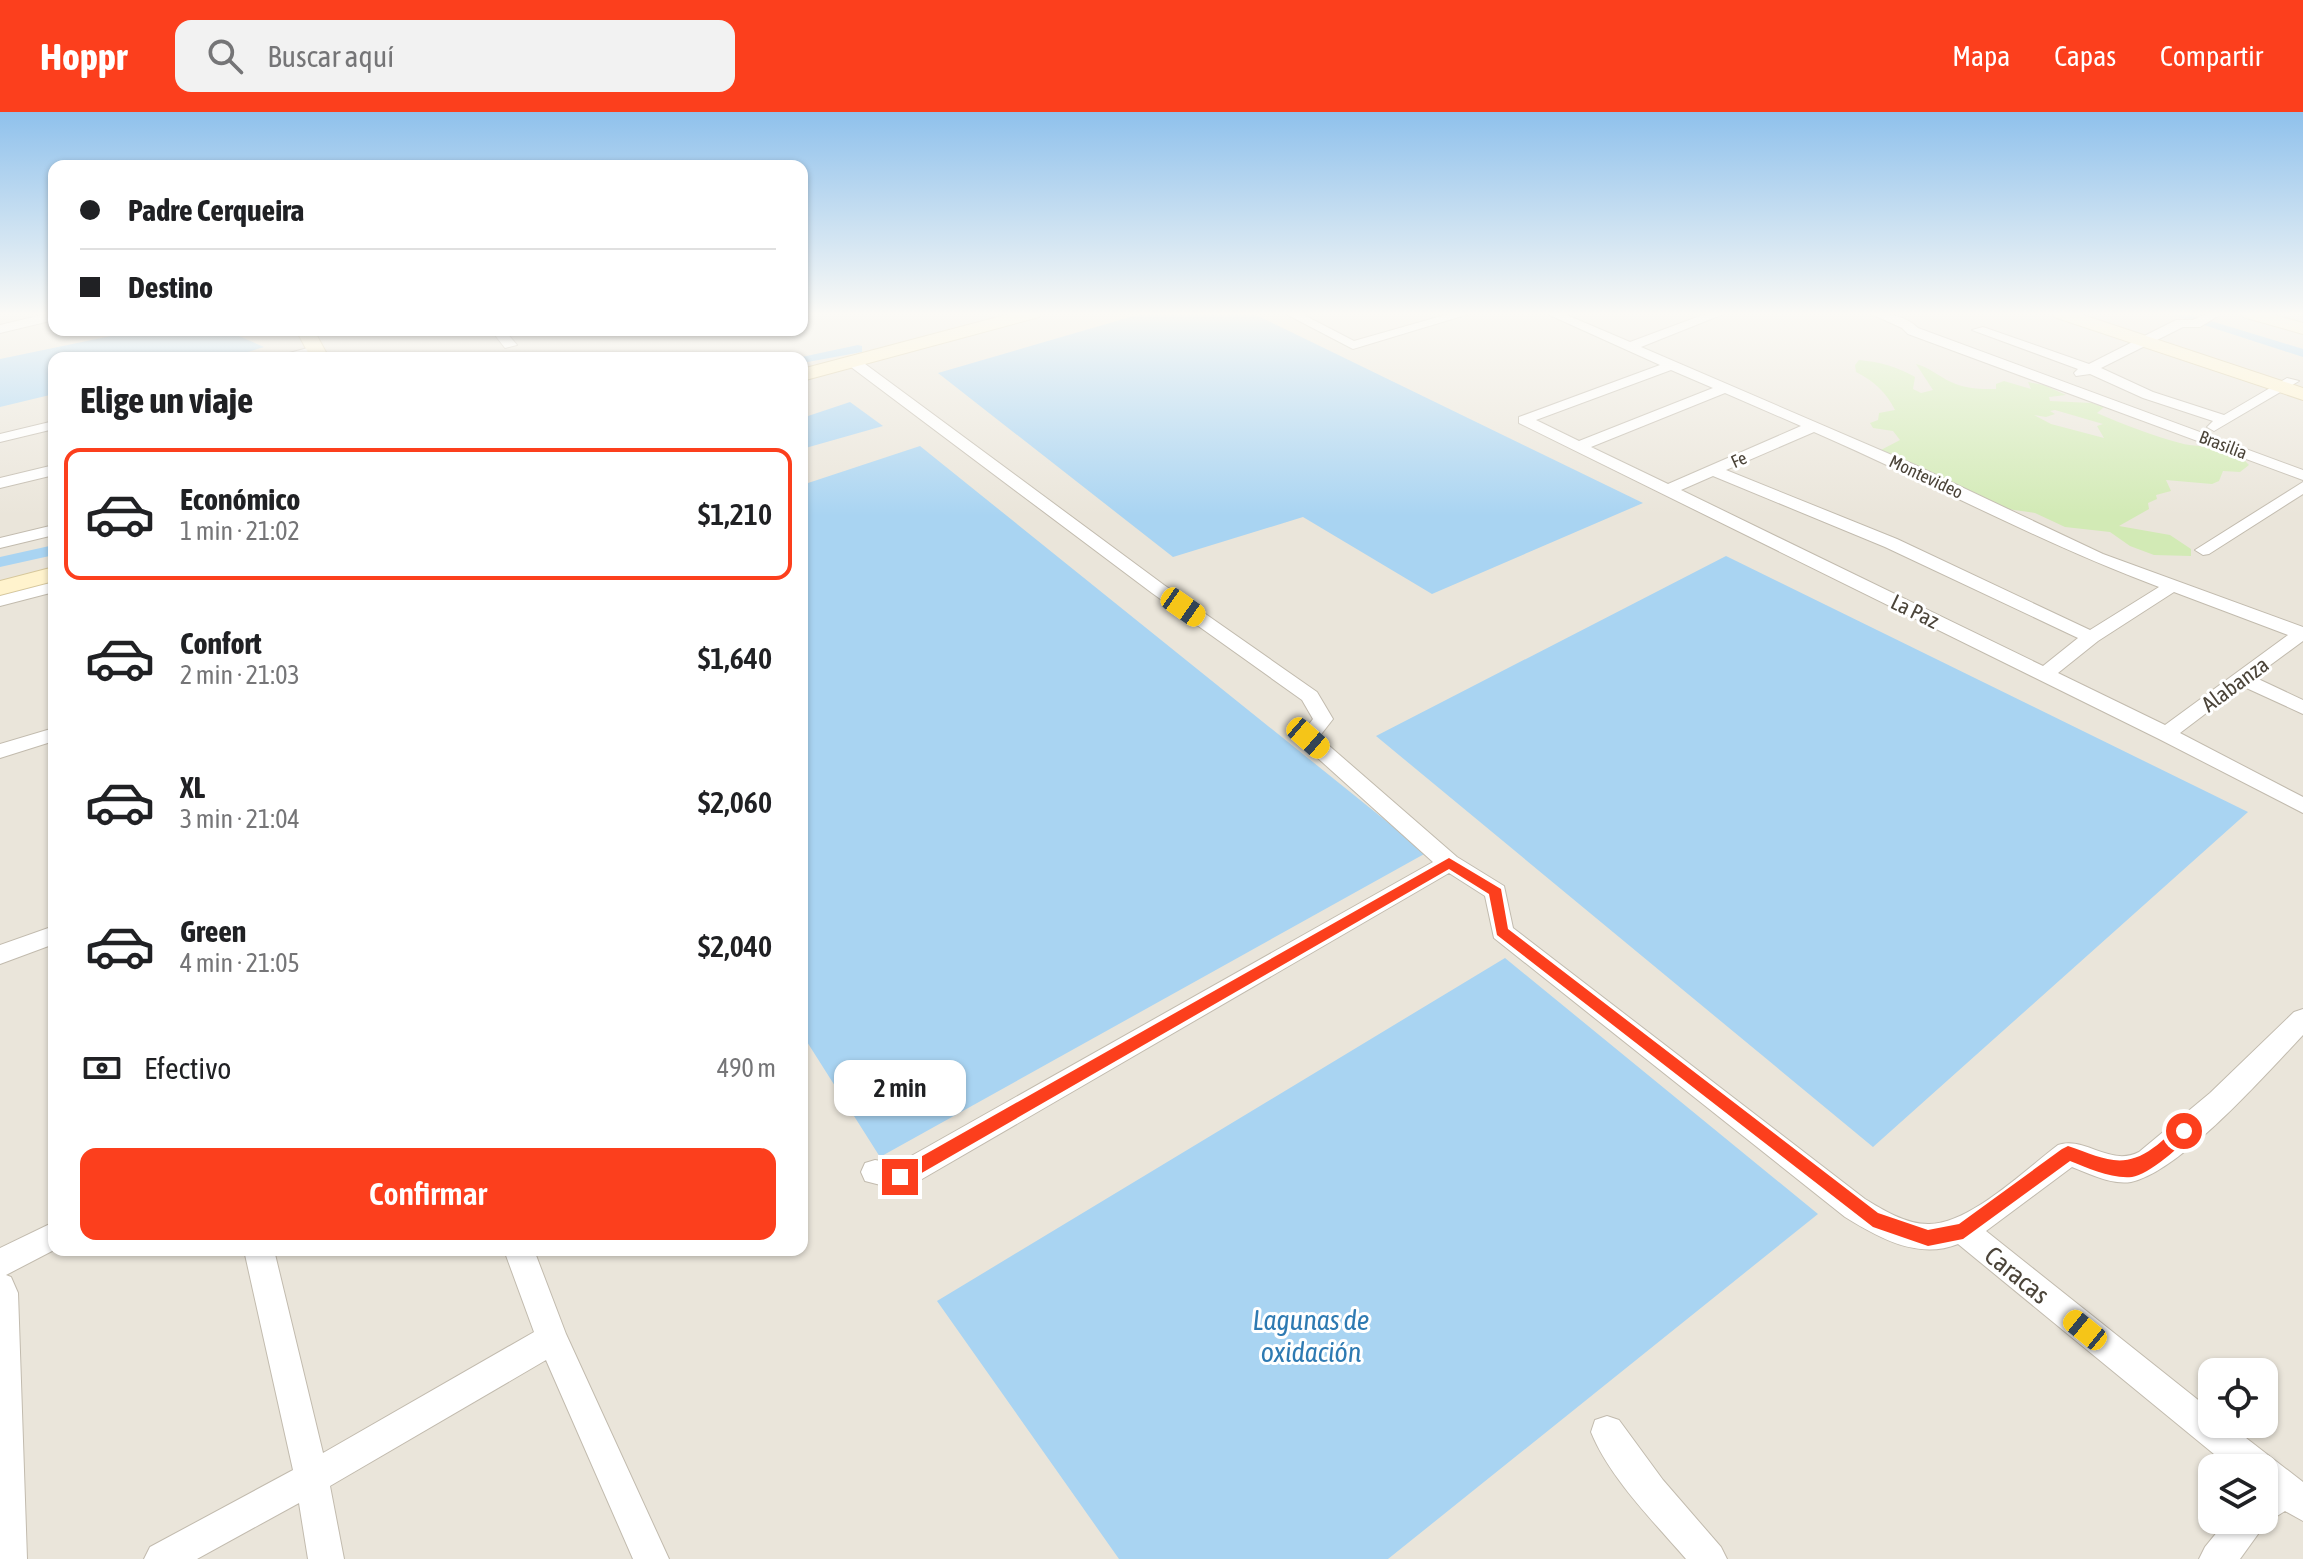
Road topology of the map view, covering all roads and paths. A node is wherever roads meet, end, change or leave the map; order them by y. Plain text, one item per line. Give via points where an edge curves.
1 (878, 381) edge
2 (1630, 381) edge
3 (1705, 381) edge
4 (2043, 381) edge
5 (2065, 381) edge
6 (2116, 381) edge
7 (2275, 381) edge
8 (2055, 385) junction
9 (2295, 387) edge
10 (1723, 389) junction
11 (2224, 420) junction
12 (48, 426) edge
13 (1812, 427) junction
14 (2200, 436) junction
15 (0, 438) edge
16 (1578, 447) junction
17 (48, 471) edge
18 (1715, 471) junction
19 (2303, 475) edge
20 (0, 483) edge
21 (2303, 487) edge
22 (1666, 491) junction
23 (48, 531) edge
24 (0, 543) edge
25 (2203, 550) dead end
26 (48, 576) edge
27 (2174, 585) junction
28 (0, 588) edge
29 (48, 589) edge
30 (0, 601) edge
31 (2302, 633) edge
32 (2091, 637) junction
33 (2045, 674) junction
34 (2242, 679) junction
35 (2303, 708) edge
36 (2166, 734) junction
37 (48, 736) edge
38 (0, 751) edge
39 (2303, 806) edge
40 (1449, 863) junction
41 (48, 937) edge
42 (0, 955) edge
43 (2303, 1019) edge
44 (875, 1172) dead end
45 (1963, 1231) junction
46 (48, 1238) edge
47 (260, 1256) edge
48 (521, 1256) edge
49 (0, 1263) edge
50 (0, 1287) edge
51 (552, 1339) junction
52 (1607, 1432) dead end
53 (2240, 1454) edge
54 (312, 1478) junction
55 (2238, 1534) edge
56 (9, 1559) edge
57 (162, 1559) edge
58 (326, 1559) edge
59 (651, 1559) edge
60 (1709, 1559) edge
61 (2217, 1559) edge

1 - 40 street, Caracas via 1310,696 1323,719 1308,738
2 - 16 street, La Paz via 1524,420
3 - 10 street, Montevideo
4 - 8 street, Brasilia
5 - 8 street
6 - 11 street
7 - 9 main road
8 - 14 street, Brasilia
9 - 11 street
10 - 13 street, Montevideo
10 - 16 street
11 - 14 street
12 - 15 street
13 - 18 street, Fe
13 - 27 street, Montevideo via 2073,547
14 - 19 street, Brasilia
16 - 22 street, La Paz
17 - 20 street
18 - 22 street, Fe
18 - 32 street via 1891,543
21 - 25 street
22 - 33 street, La Paz
23 - 24 street
26 - 28 main road
27 - 31 street, Montevideo
27 - 32 street
29 - 30 street
31 - 34 street, Alabanza
32 - 33 street
33 - 36 street, La Paz
34 - 35 street
34 - 36 street, Alabanza
36 - 39 street, La Paz
37 - 38 street
40 - 44 street via 900,1177
40 - 45 street, Caracas via 1496,892 1502,932 1873,1219 1928,1238
41 - 42 street
43 - 45 street via 2160,1153 2132,1169 2068,1154
45 - 53 street, Caracas
46 - 49 street
47 - 54 street
48 - 51 street
50 - 56 street
51 - 54 street
51 - 59 street
52 - 60 street
54 - 57 street
54 - 58 street
55 - 61 street

